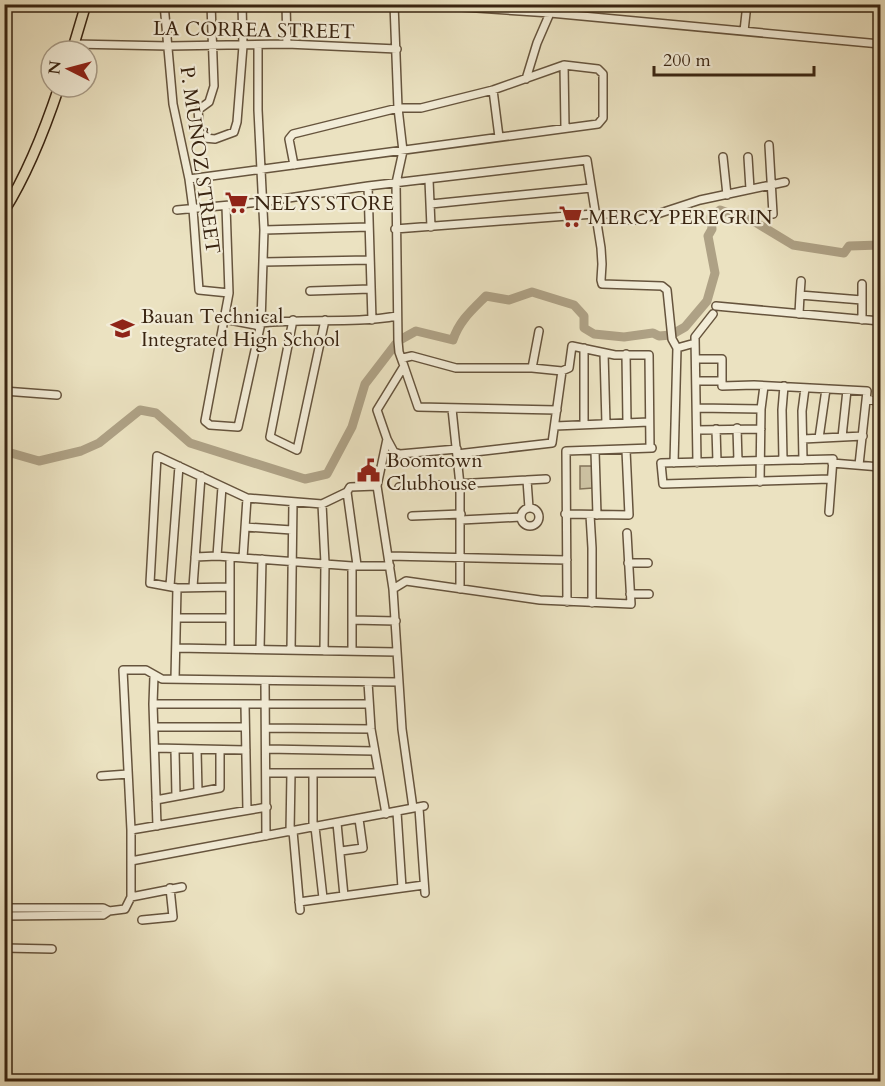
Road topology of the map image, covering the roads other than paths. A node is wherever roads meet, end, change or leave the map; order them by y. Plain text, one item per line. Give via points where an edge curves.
1 (86, 4) edge
2 (164, 4) edge
3 (211, 4) edge
4 (242, 4) edge
5 (286, 4) edge
6 (394, 4) edge
7 (417, 4) edge
8 (747, 4) edge
9 (550, 13) junction
10 (744, 31) junction
11 (76, 39) edge
12 (287, 44) junction
13 (880, 44) edge
14 (258, 45) junction
15 (169, 46) junction
16 (212, 46) junction
17 (243, 46) junction
18 (99, 47) edge
19 (397, 49) junction
20 (564, 65) junction
21 (526, 79) junction
22 (493, 90) junction
23 (55, 99) edge
24 (398, 108) junction
25 (565, 128) junction
26 (500, 137) junction
27 (769, 145) dead end
28 (403, 151) junction
29 (723, 157) dead end
30 (748, 157) dead end
31 (294, 165) junction
32 (260, 169) junction
33 (189, 179) junction
34 (429, 180) junction
35 (785, 182) dead end
36 (396, 183) junction
37 (772, 183) junction
38 (368, 186) junction
39 (591, 188) junction
40 (750, 189) junction
41 (727, 195) junction
42 (262, 202) junction
43 (431, 204) junction
44 (226, 206) junction
45 (193, 209) junction
46 (177, 210) dead end
47 (4, 211) edge
48 (594, 214) junction
49 (773, 214) dead end
50 (369, 226) junction
51 (431, 227) junction
52 (395, 229) junction
53 (264, 230) junction
54 (369, 260) junction
55 (263, 262) junction
56 (801, 281) dead end
57 (862, 284) dead end
58 (370, 289) junction
59 (310, 291) dead end
60 (229, 293) junction
61 (800, 295) junction
62 (862, 300) junction
63 (716, 306) dead end
64 (713, 314) dead end
65 (799, 314) junction
66 (398, 316) junction
67 (224, 319) junction
68 (293, 320) junction
69 (325, 320) junction
70 (372, 320) junction
71 (862, 320) junction
72 (880, 321) edge
73 (260, 324) junction
74 (539, 331) dead end
75 (695, 343) junction
76 (584, 348) junction
77 (676, 348) junction
78 (604, 353) junction
79 (626, 354) junction
80 (696, 359) junction
81 (403, 362) junction
82 (532, 368) junction
83 (562, 371) junction
84 (696, 381) junction
85 (722, 381) junction
86 (764, 386) junction
87 (784, 386) junction
88 (805, 388) junction
89 (825, 389) junction
90 (847, 390) junction
91 (4, 391) edge
92 (57, 394) dead end
93 (867, 399) junction
94 (880, 402) edge
95 (697, 408) junction
96 (452, 409) junction
97 (761, 409) junction
98 (557, 410) junction
99 (649, 422) junction
100 (627, 423) junction
101 (584, 424) junction
102 (606, 424) junction
103 (555, 426) junction
104 (737, 428) junction
105 (716, 429) junction
106 (761, 429) junction
107 (697, 430) junction
108 (862, 436) junction
109 (842, 437) junction
110 (819, 438) junction
111 (387, 439) junction
112 (803, 439) junction
113 (626, 450) junction
114 (595, 451) junction
115 (457, 452) junction
116 (880, 456) edge
117 (783, 460) junction
118 (803, 460) junction
119 (738, 461) junction
120 (760, 461) junction
121 (717, 462) junction
122 (674, 463) junction
123 (697, 463) junction
124 (832, 464) junction
125 (859, 465) junction
126 (179, 466) junction
127 (880, 467) edge
128 (201, 476) junction
129 (546, 479) dead end
130 (830, 479) junction
131 (528, 480) junction
132 (760, 482) junction
133 (460, 485) junction
134 (377, 486) junction
135 (222, 487) junction
136 (399, 488) dead end
137 (346, 492) junction
138 (247, 498) junction
139 (293, 502) junction
140 (322, 504) junction
141 (529, 508) junction
142 (829, 512) dead end
143 (565, 514) junction
144 (594, 515) junction
145 (412, 516) dead end
146 (461, 517) junction
147 (521, 517) junction
148 (245, 527) junction
149 (292, 530) junction
150 (627, 533) dead end
151 (217, 555) junction
152 (195, 556) junction
153 (389, 556) junction
154 (230, 557) junction
155 (462, 557) junction
156 (243, 558) junction
157 (262, 559) junction
158 (567, 560) junction
159 (292, 561) junction
160 (325, 563) junction
161 (628, 563) junction
162 (648, 563) dead end
163 (355, 566) junction
164 (390, 566) junction
165 (174, 587) junction
166 (194, 587) junction
167 (230, 587) junction
168 (393, 589) junction
169 (460, 589) junction
170 (630, 594) junction
171 (649, 594) dead end
172 (567, 602) junction
173 (592, 603) junction
174 (178, 618) junction
175 (230, 618) junction
176 (352, 620) junction
177 (396, 621) junction
178 (176, 648) junction
179 (230, 649) junction
180 (260, 649) junction
181 (291, 650) junction
182 (324, 651) junction
183 (352, 651) junction
184 (397, 652) junction
185 (154, 676) junction
186 (175, 679) junction
187 (265, 681) junction
188 (368, 682) junction
189 (398, 682) junction
190 (153, 704) junction
191 (369, 704) junction
192 (245, 705) junction
193 (265, 705) junction
194 (154, 727) junction
195 (245, 727) junction
196 (266, 728) junction
197 (371, 729) junction
198 (155, 748) junction
199 (266, 749) junction
200 (175, 750) junction
201 (197, 750) junction
202 (220, 750) junction
203 (246, 750) junction
204 (374, 751) junction
205 (266, 773) junction
206 (291, 773) junction
207 (313, 773) junction
208 (378, 773) junction
209 (128, 774) junction
210 (101, 776) dead end
211 (198, 792) junction
212 (176, 796) junction
213 (156, 800) junction
214 (267, 807) junction
215 (419, 807) junction
216 (247, 810) junction
217 (396, 812) junction
218 (386, 814) junction
219 (359, 819) junction
220 (337, 823) junction
221 (157, 826) junction
222 (314, 827) junction
223 (131, 830) junction
224 (291, 832) junction
225 (266, 836) junction
226 (341, 851) junction
227 (131, 861) junction
228 (182, 887) dead end
229 (170, 888) junction
230 (402, 888) junction
231 (344, 896) junction
232 (131, 897) junction
233 (323, 898) junction
234 (4, 908) edge
235 (109, 911) junction
236 (4, 916) edge
237 (142, 920) dead end
238 (4, 948) edge
239 (52, 950) dead end

1 - 11 main road
2 - 15 street, P. MUÑOZ STREET
3 - 16 street
4 - 17 street
5 - 12 street
6 - 19 street
7 - 9 street
8 - 10 street
9 - 10 street
9 - 21 street
10 - 13 street
12 - 14 street, LA CORREA STREET
12 - 19 street, LA CORREA STREET
14 - 17 street, LA CORREA STREET
14 - 32 street
15 - 16 street, LA CORREA STREET
15 - 18 street, LA CORREA STREET
15 - 33 street, P. MUÑOZ STREET via 173,104
16 - 17 street, LA CORREA STREET
16 - 17 street via 214,86 209,102 198,110 200,134 215,139 234,132
19 - 24 street
20 - 21 street
20 - 25 street
20 - 25 street via 598,69 603,74 601,122
21 - 22 street
22 - 24 street via 421,108
22 - 26 street
23 - 47 main road
24 - 28 street
24 - 31 street via 293,134 289,139
25 - 26 street
26 - 28 street
27 - 37 street
28 - 31 street
28 - 36 street
29 - 41 street
30 - 40 street
31 - 32 street
32 - 33 street
32 - 42 street
33 - 45 street, P. MUÑOZ STREET
34 - 36 street
34 - 39 street via 587,160
34 - 43 street
35 - 37 street
36 - 38 street
36 - 52 street
37 - 40 street
37 - 49 street
38 - 42 street
38 - 50 street
39 - 43 street
39 - 48 street
40 - 41 street
41 - 48 street via 639,220
42 - 44 street
42 - 53 street
43 - 51 street
44 - 45 street
44 - 60 street
45 - 46 street
45 - 60 street, P. MUÑOZ STREET via 199,290
48 - 51 street
48 - 77 street via 601,248 602,284 666,287
50 - 53 street
50 - 54 street
51 - 52 street
52 - 66 street
53 - 55 street
54 - 55 street
54 - 58 street
55 - 73 street
56 - 61 street
57 - 62 street
58 - 59 street
58 - 70 street
60 - 67 street
61 - 62 street
61 - 65 street
62 - 71 street
63 - 65 street
64 - 75 street via 695,337
65 - 71 street
66 - 70 street
66 - 81 street
67 - 73 street
67 - 73 street via 205,421 210,425 238,428
68 - 69 street
68 - 69 street via 270,437 297,450
68 - 73 street
69 - 70 street
71 - 72 street
74 - 82 street
75 - 77 street
75 - 80 street
76 - 78 street
76 - 83 street via 572,346 569,368
76 - 101 street
77 - 122 street
78 - 79 street
78 - 102 street
79 - 99 street via 649,355
79 - 100 street
80 - 84 street
80 - 85 street via 722,359
81 - 82 street via 412,356 456,368
81 - 96 street via 418,407
81 - 111 street via 377,410
82 - 83 street
83 - 98 street
84 - 85 street
84 - 95 street
85 - 86 street via 722,386
86 - 87 street
86 - 97 street
87 - 88 street
87 - 117 street
88 - 89 street
88 - 112 street
89 - 90 street
89 - 110 street
90 - 93 street via 867,391
90 - 109 street
91 - 92 street
93 - 94 street
93 - 108 street
95 - 97 street
95 - 107 street
96 - 98 street
96 - 115 street
97 - 106 street
98 - 103 street
99 - 100 street
99 - 113 street via 651,448
100 - 102 street
101 - 102 street
101 - 103 street
103 - 115 street via 552,442
104 - 105 street
104 - 106 street
104 - 119 street
105 - 107 street
105 - 121 street
106 - 120 street
107 - 123 street
108 - 109 street
108 - 125 street
109 - 110 street
110 - 112 street
111 - 115 street via 394,452 400,454
111 - 134 street
112 - 118 street
113 - 114 street
113 - 144 street via 629,515
114 - 143 street via 566,451
114 - 144 street
115 - 133 street
116 - 127 street
117 - 118 street
117 - 120 street
118 - 124 street via 833,459
119 - 120 street
119 - 121 street
120 - 132 street
121 - 123 street
122 - 123 street
122 - 132 street via 661,463 663,484
124 - 125 street
124 - 130 street
125 - 127 street
126 - 128 street
126 - 165 street
126 - 165 street via 157,456 150,583
128 - 135 street
128 - 152 street
129 - 131 street
130 - 132 street
130 - 142 street
131 - 133 street
131 - 141 street
133 - 136 street
133 - 146 street
134 - 137 street via 350,487
134 - 153 street
135 - 138 street
135 - 151 street
137 - 140 street
137 - 163 street
138 - 139 street
138 - 148 street
139 - 140 street
139 - 149 street
140 - 160 street
141 - 147 street
141 - 147 street via 538,513 536,523 527,525
143 - 144 street
143 - 158 street
144 - 173 street
145 - 146 street
146 - 147 street
146 - 155 street
148 - 149 street
148 - 156 street
149 - 159 street
150 - 161 street
151 - 152 street
151 - 154 street
152 - 166 street
153 - 155 street
153 - 164 street
154 - 156 street
154 - 167 street
155 - 158 street
155 - 169 street
156 - 157 street
157 - 159 street
157 - 180 street
158 - 172 street
159 - 160 street
159 - 181 street
160 - 163 street
160 - 182 street
161 - 162 street
161 - 170 street
163 - 164 street
163 - 176 street
164 - 168 street
165 - 166 street
165 - 174 street
166 - 167 street
167 - 175 street
168 - 169 street via 406,581
168 - 177 street
169 - 172 street
170 - 171 street
170 - 173 street via 631,604
172 - 173 street
174 - 175 street
174 - 178 street
175 - 179 street
176 - 177 street
176 - 183 street
177 - 184 street
178 - 179 street
178 - 186 street
179 - 180 street
180 - 181 street
181 - 182 street
182 - 183 street
183 - 184 street
184 - 189 street
185 - 186 street
185 - 190 street
185 - 209 street via 146,670 123,670
186 - 187 street
187 - 188 street
187 - 193 street
188 - 189 street
188 - 191 street
189 - 215 street via 402,729
190 - 192 street
190 - 194 street
191 - 193 street
191 - 197 street
192 - 193 street
192 - 195 street
193 - 196 street
194 - 195 street
194 - 198 street
195 - 203 street
196 - 197 street
196 - 199 street
197 - 204 street
198 - 200 street
198 - 213 street
199 - 204 street
199 - 205 street
200 - 201 street
200 - 212 street
201 - 202 street
201 - 211 street
202 - 203 street
202 - 211 street via 220,788
203 - 216 street
204 - 208 street
205 - 206 street
205 - 214 street
206 - 207 street
206 - 224 street
207 - 208 street
207 - 222 street
208 - 218 street
209 - 210 street
209 - 223 street
211 - 212 street
212 - 213 street
213 - 221 street
214 - 216 street
214 - 225 street
215 - 217 street
215 - 230 street via 424,889
216 - 221 street
217 - 218 street
217 - 230 street
218 - 219 street
219 - 220 street
219 - 226 street via 363,848
220 - 222 street
220 - 226 street
221 - 223 street
222 - 224 street
222 - 233 street
223 - 227 street
224 - 225 street
224 - 233 street via 300,906
225 - 227 street
226 - 231 street
227 - 232 street
228 - 229 street
229 - 232 street
229 - 237 street via 173,917
230 - 231 street
231 - 233 street
232 - 235 street via 125,909
234 - 235 street
235 - 236 street via 103,915
238 - 239 street

